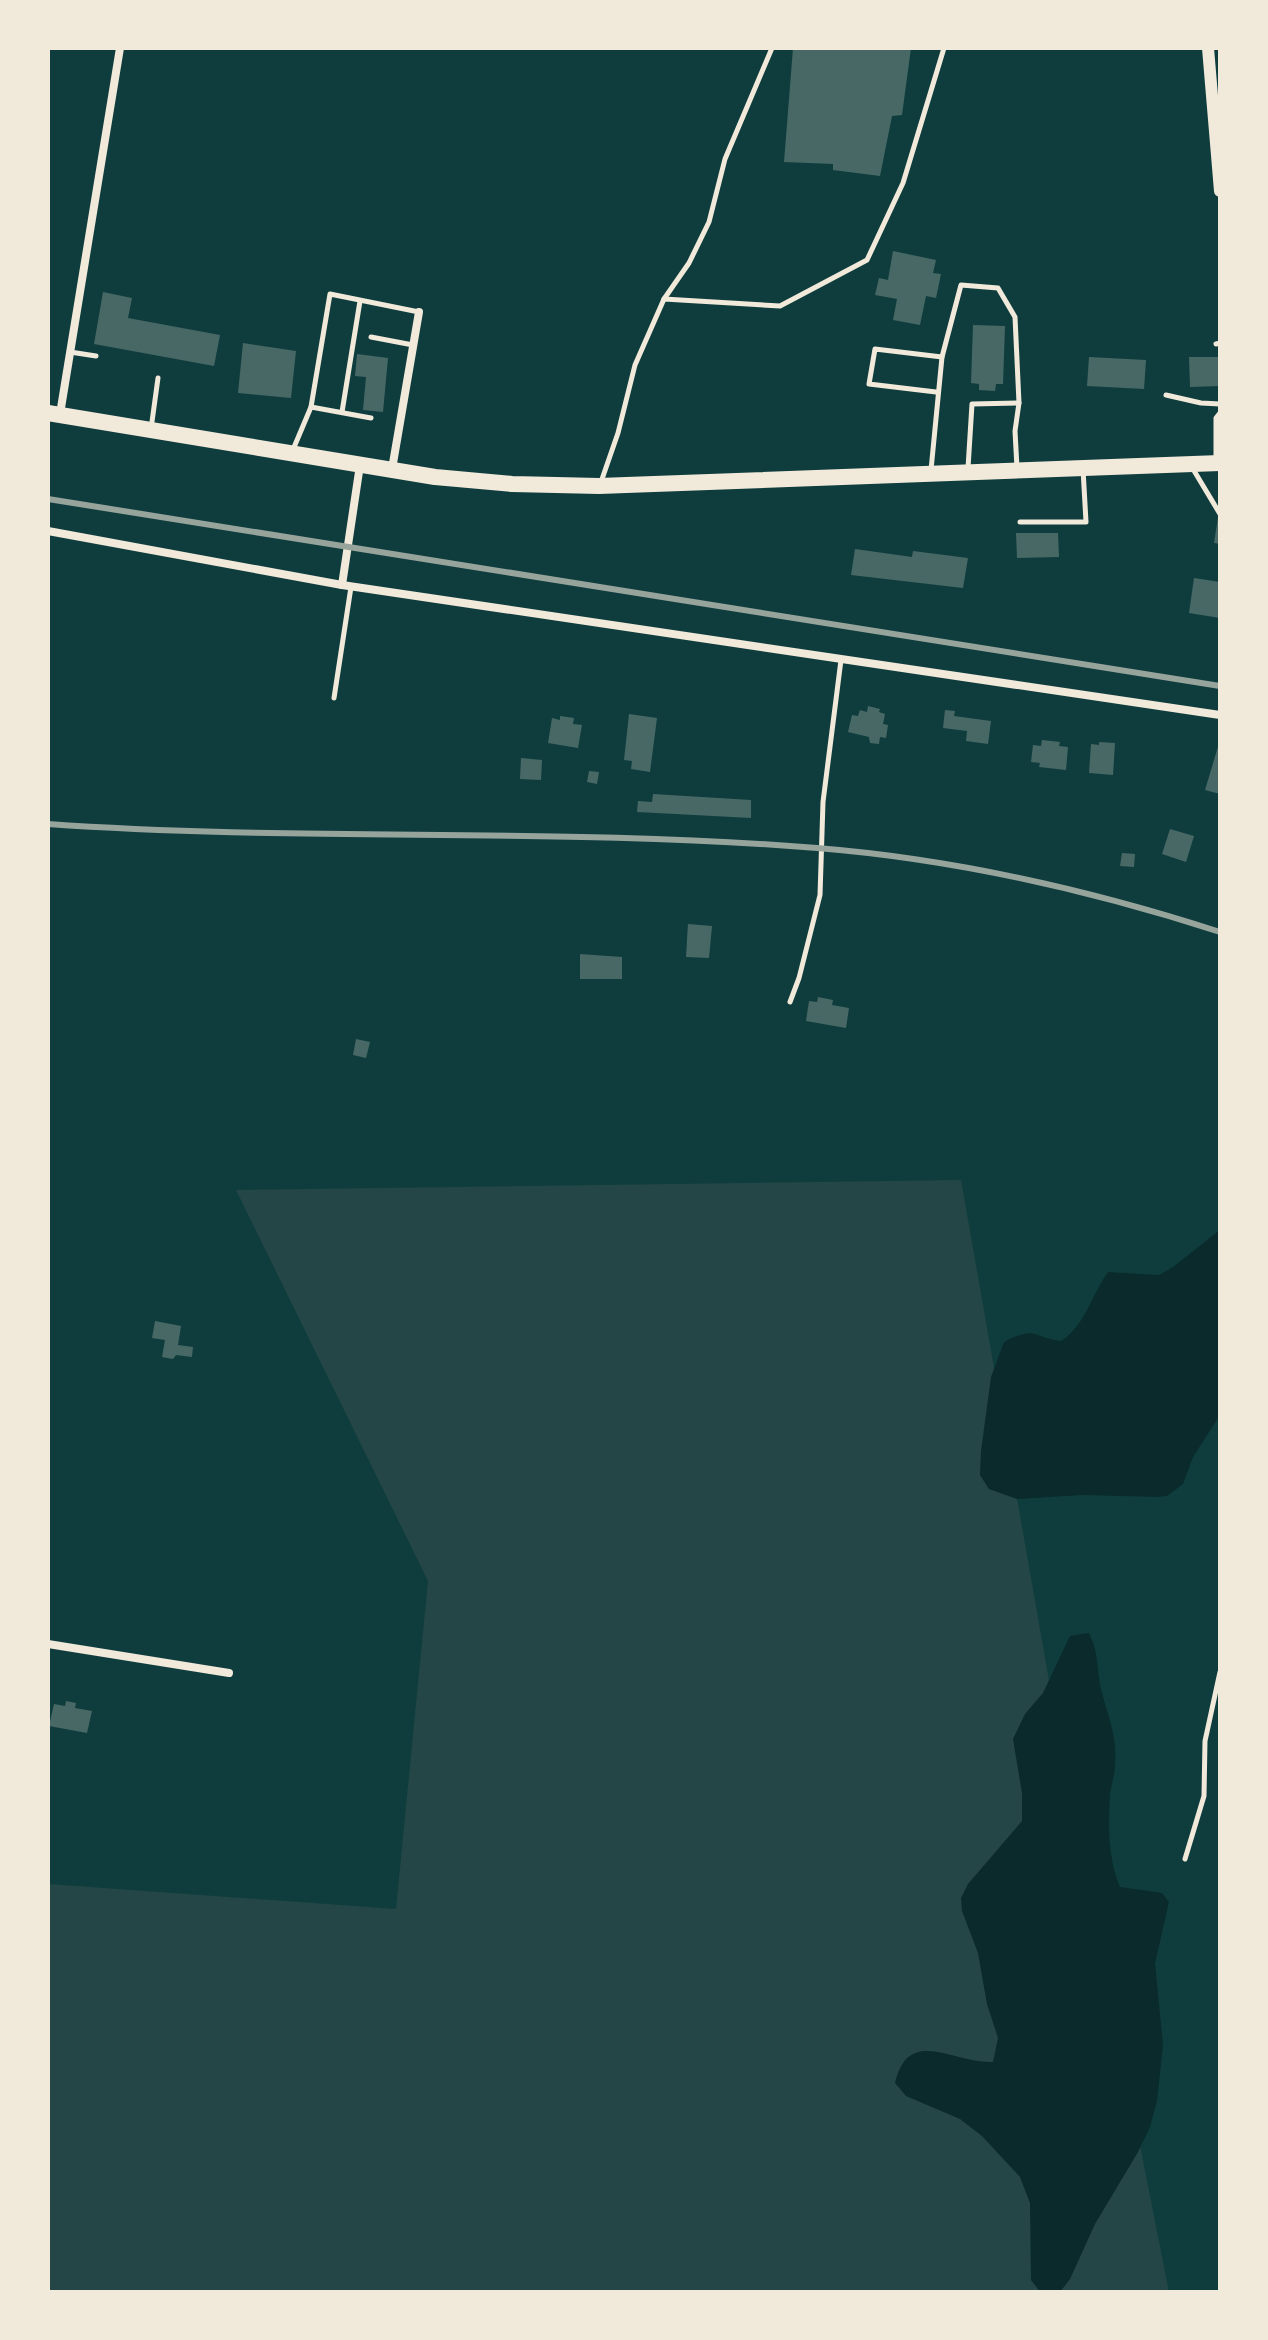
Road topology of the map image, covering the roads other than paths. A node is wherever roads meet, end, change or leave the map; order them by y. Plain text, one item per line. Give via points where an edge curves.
1 (120, 48) edge
2 (772, 48) edge
3 (944, 48) edge
4 (1208, 48) edge
5 (1220, 191) edge
6 (664, 299) junction
7 (360, 301) junction
8 (419, 312) joint
9 (371, 337) dead end
10 (414, 345) junction
11 (70, 352) junction
12 (96, 356) dead end
13 (942, 357) junction
14 (158, 378) dead end
15 (936, 392) junction
16 (1166, 395) dead end
17 (1019, 403) junction
18 (1220, 404) edge
19 (311, 407) junction
20 (342, 412) junction
21 (1220, 413) edge
22 (54, 414) edge
23 (371, 418) dead end
24 (151, 430) junction
25 (291, 453) junction
26 (1218, 464) edge
27 (360, 465) junction
28 (1190, 465) junction
29 (1083, 469) junction
30 (392, 470) junction
31 (1017, 472) junction
32 (967, 474) junction
33 (930, 475) junction
34 (599, 486) junction
35 (1220, 514) edge
36 (1020, 522) dead end
37 (48, 531) edge
38 (346, 586) junction
39 (841, 660) junction
40 (334, 698) dead end
41 (1220, 715) edge
42 (790, 1002) dead end
43 (48, 1644) edge
44 (1220, 1672) edge
45 (229, 1673) dead end
46 (1185, 1859) dead end

1 - 11 street
2 - 6 lane via 725,159 709,222
3 - 6 lane via 903,183 867,260 780,306
4 - 5 street
6 - 34 lane via 635,365
7 - 8 lane
7 - 19 lane via 330,294
7 - 20 lane
8 - 10 street
9 - 10 lane
10 - 30 street
11 - 12 lane
11 - 22 street
13 - 15 lane
13 - 15 lane via 875,349 869,384
13 - 17 lane via 961,285 998,288 1015,317
14 - 24 lane
15 - 33 lane
16 - 18 lane
17 - 31 lane
17 - 32 lane via 972,404
19 - 20 lane
19 - 25 lane
20 - 23 lane
21 - 26 lane
22 - 24 main road
24 - 25 main road
25 - 27 main road
26 - 28 main road
27 - 30 main road
27 - 38 street
28 - 29 main road
28 - 35 lane
29 - 31 main road
29 - 36 lane via 1086,522
30 - 34 main road via 512,484
31 - 32 main road
32 - 33 main road
33 - 34 main road
37 - 38 street
38 - 39 street
38 - 40 lane
39 - 41 street
39 - 42 lane via 823,802 820,895
43 - 45 street
44 - 46 lane via 1205,1741 1204,1796

